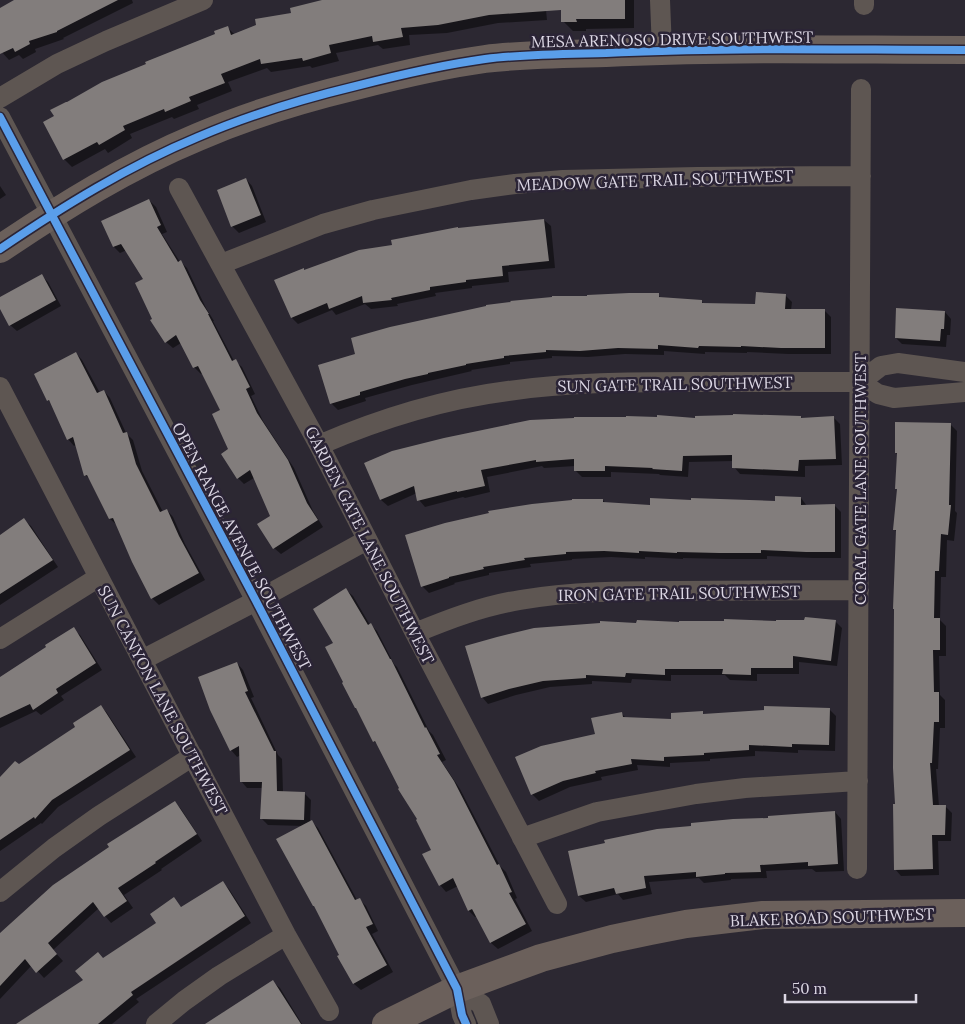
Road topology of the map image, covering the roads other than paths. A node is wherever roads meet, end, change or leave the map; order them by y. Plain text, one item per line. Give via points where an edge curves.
1 (203, 0) edge
2 (660, 0) edge
3 (662, 50) junction
4 (965, 50) edge
5 (861, 89) dead end
6 (0, 98) edge
7 (0, 117) edge
8 (861, 176) junction
9 (179, 188) dead end
10 (53, 215) junction
11 (0, 249) edge
12 (221, 264) junction
13 (914, 366) junction
14 (965, 372) edge
15 (860, 382) junction
16 (965, 392) edge
17 (2, 395) edge
18 (914, 396) junction
19 (319, 445) junction
20 (367, 540) junction
21 (99, 577) junction
22 (859, 590) junction
23 (256, 601) junction
24 (415, 633) junction
25 (0, 639) edge
26 (142, 660) junction
27 (193, 756) junction
28 (858, 780) junction
29 (522, 838) junction
30 (857, 868) dead end
31 (0, 892) edge
32 (557, 904) dead end
33 (965, 913) edge
34 (286, 935) junction
35 (457, 989) junction
36 (329, 1011) dead end
37 (156, 1024) edge
38 (386, 1024) edge
39 (466, 1024) edge
40 (489, 1024) edge

1 - 6 street via 58,64
2 - 3 street
3 - 4 street, MESA ARENOSO DRIVE SOUTHWEST
3 - 10 street, MESA ARENOSO DRIVE SOUTHWEST via 487,59 346,88 275,108 197,137 158,155
5 - 8 street, CORAL GATE LANE SOUTHWEST
7 - 10 street, OPEN RANGE AVENUE SOUTHWEST
8 - 12 street, MEADOW GATE TRAIL SOUTHWEST via 563,180 471,190 323,224
8 - 15 street, CORAL GATE LANE SOUTHWEST
9 - 12 street, GARDEN GATE LANE SOUTHWEST
10 - 11 street, MESA ARENOSO DRIVE SOUTHWEST
10 - 23 street, OPEN RANGE AVENUE SOUTHWEST
12 - 19 street, GARDEN GATE LANE SOUTHWEST
13 - 14 street
13 - 15 street via 898,363 880,366
13 - 18 street
15 - 18 street via 878,394 894,398
15 - 19 street, SUN GATE TRAIL SOUTHWEST via 577,383 508,391 441,404 376,423
15 - 22 street, CORAL GATE LANE SOUTHWEST
16 - 18 street
17 - 21 street, SUN CANYON LANE SOUTHWEST
19 - 20 street, GARDEN GATE LANE SOUTHWEST
20 - 23 street
20 - 24 street, GARDEN GATE LANE SOUTHWEST
21 - 25 street
21 - 26 street, SUN CANYON LANE SOUTHWEST
22 - 24 street, IRON GATE TRAIL SOUTHWEST via 561,594 482,608
22 - 28 street, CORAL GATE LANE SOUTHWEST
23 - 26 street
23 - 35 street, OPEN RANGE AVENUE SOUTHWEST
24 - 29 street, GARDEN GATE LANE SOUTHWEST
26 - 27 street, SUN CANYON LANE SOUTHWEST
27 - 31 street via 92,821
27 - 34 street, SUN CANYON LANE SOUTHWEST
28 - 29 street via 696,794 597,812
28 - 30 street, CORAL GATE LANE SOUTHWEST
29 - 32 street, GARDEN GATE LANE SOUTHWEST
33 - 35 street, BLAKE ROAD SOUTHWEST via 763,916 686,924 541,958
34 - 36 street, SUN CANYON LANE SOUTHWEST
34 - 37 street via 219,976
35 - 38 street, BLAKE ROAD SOUTHWEST
35 - 39 street
35 - 40 street via 480,1004

